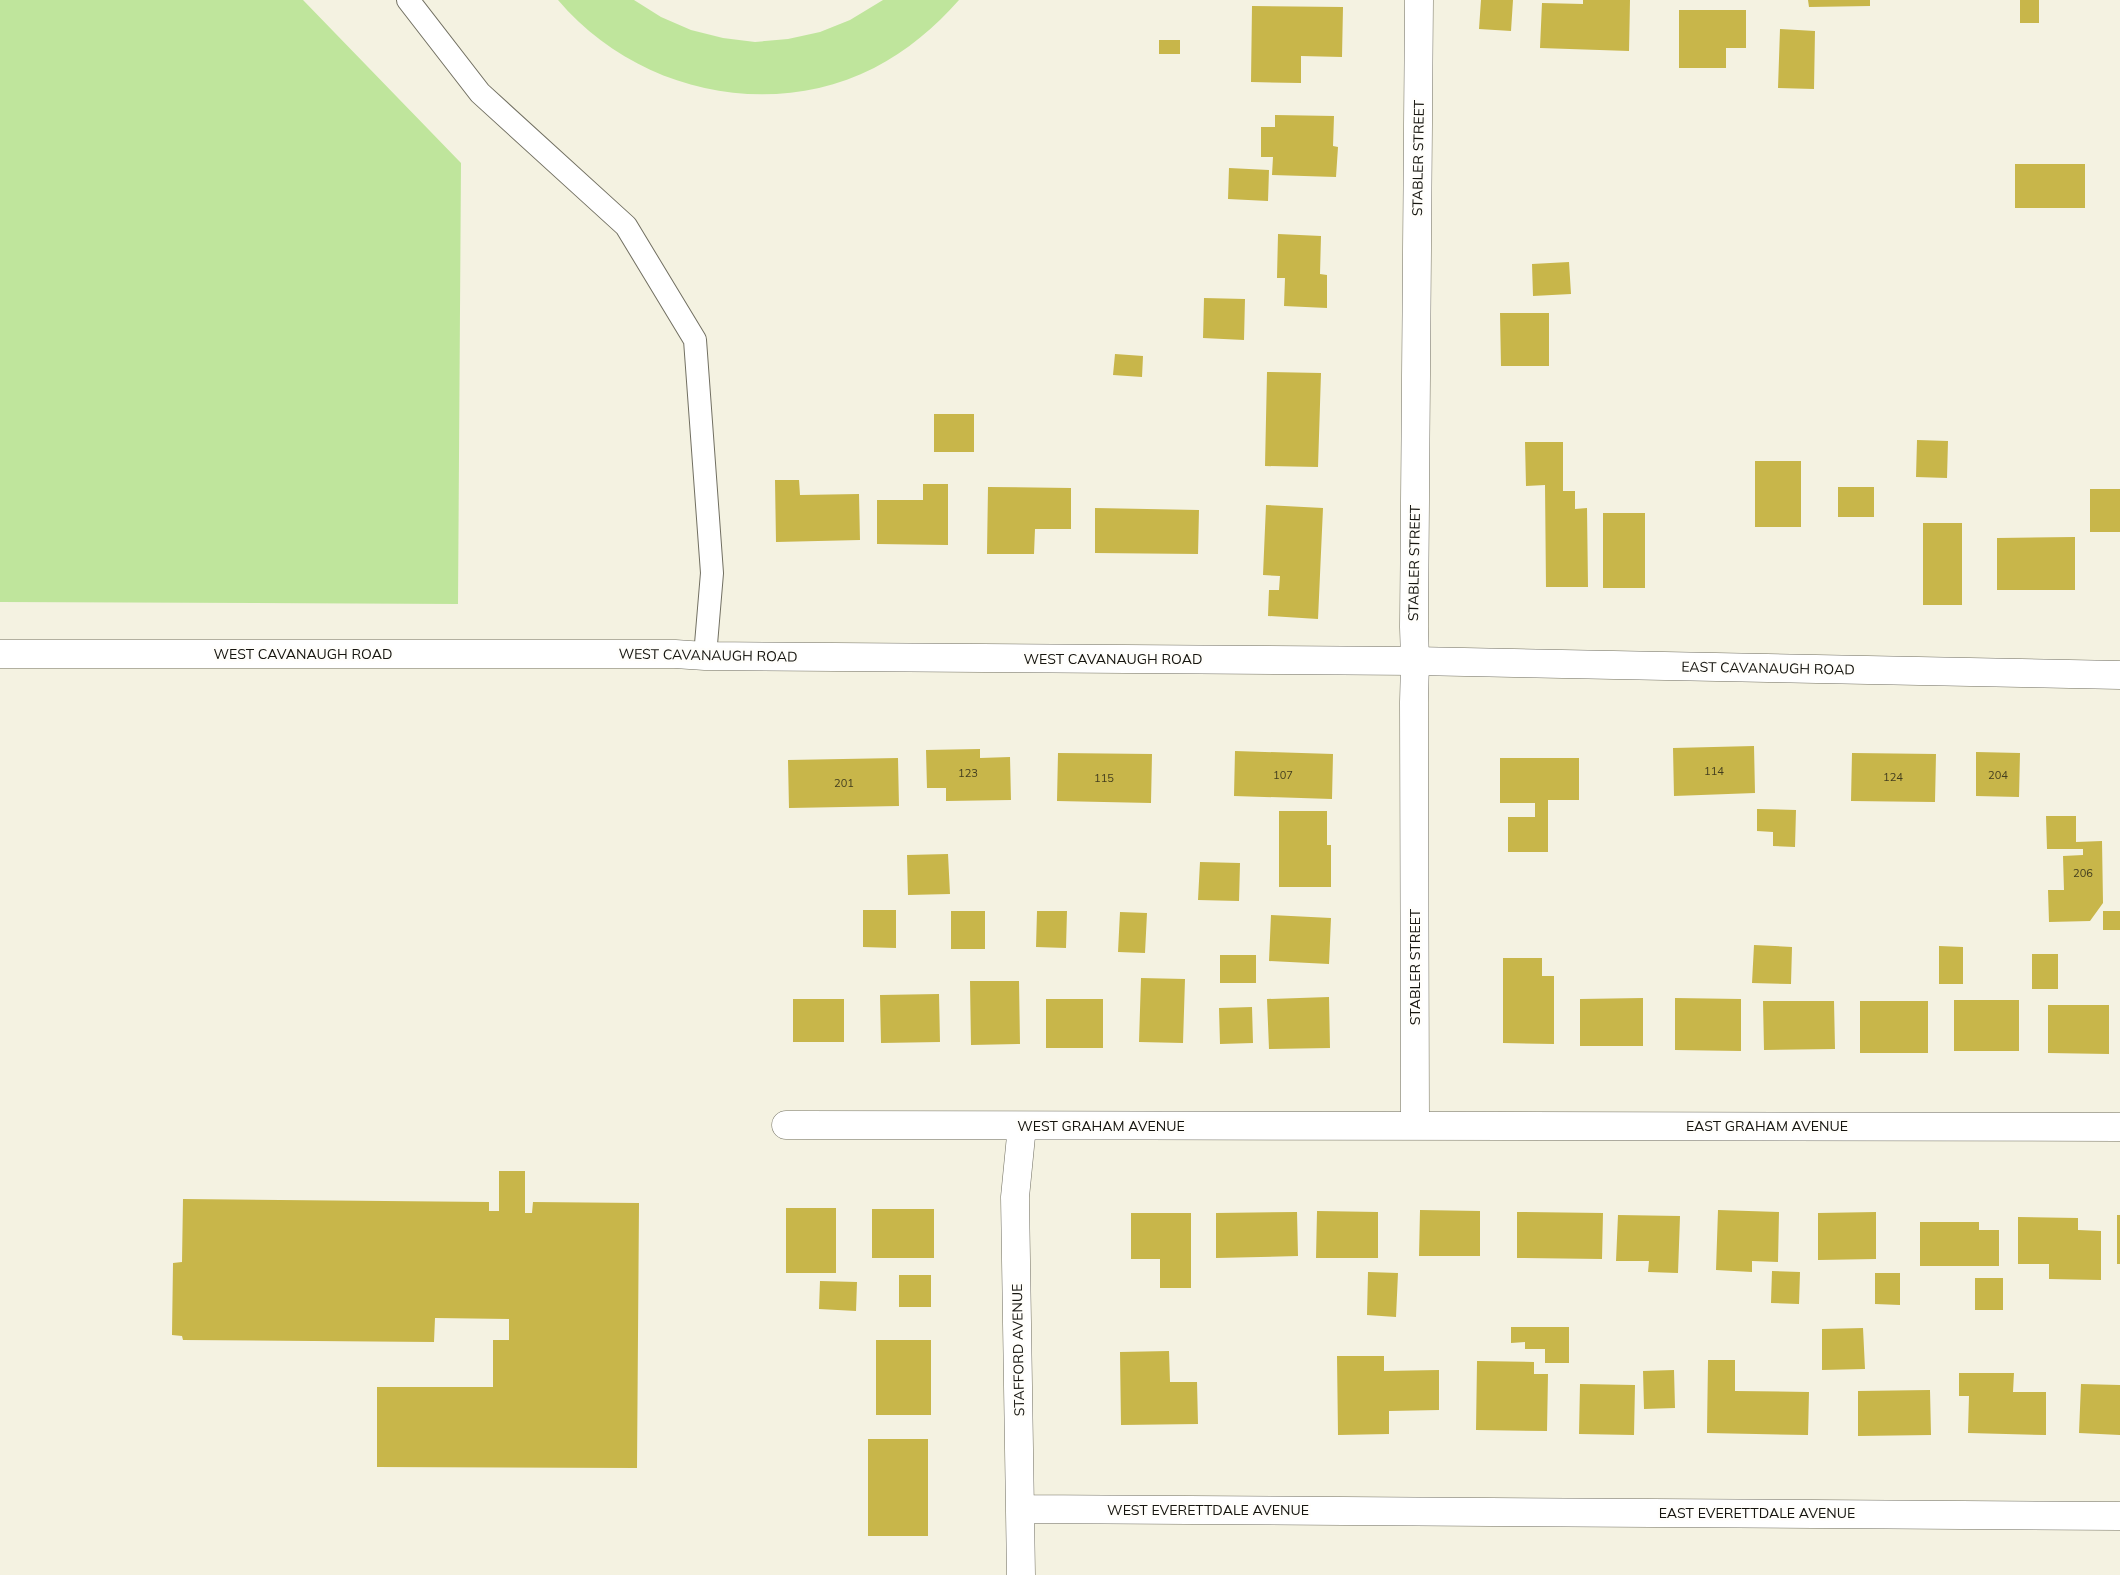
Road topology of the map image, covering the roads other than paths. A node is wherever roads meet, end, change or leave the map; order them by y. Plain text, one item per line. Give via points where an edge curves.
1 (408, 0) edge
2 (1420, 0) edge
3 (0, 654) edge
4 (706, 656) junction
5 (1415, 661) junction
6 (2120, 675) edge
7 (786, 1125) dead end
8 (1415, 1125) junction
9 (1022, 1126) junction
10 (2120, 1128) edge
11 (1021, 1509) junction
12 (1394, 1511) joint
13 (2120, 1516) edge
14 (1021, 1575) edge

1 - 4 lane via 480,93 626,226 695,340 712,573
2 - 5 street, STABLER STREET
3 - 4 street, WEST CAVANAUGH ROAD
4 - 5 street, WEST CAVANAUGH ROAD
5 - 6 street, EAST CAVANAUGH ROAD
5 - 8 street, STABLER STREET
7 - 9 street, WEST GRAHAM AVENUE
8 - 9 street, WEST GRAHAM AVENUE
8 - 10 street, EAST GRAHAM AVENUE
9 - 11 street, STAFFORD AVENUE via 1015,1197
11 - 12 street, WEST EVERETTDALE AVENUE
11 - 14 street, STAFFORD AVENUE
12 - 13 street, EAST EVERETTDALE AVENUE

